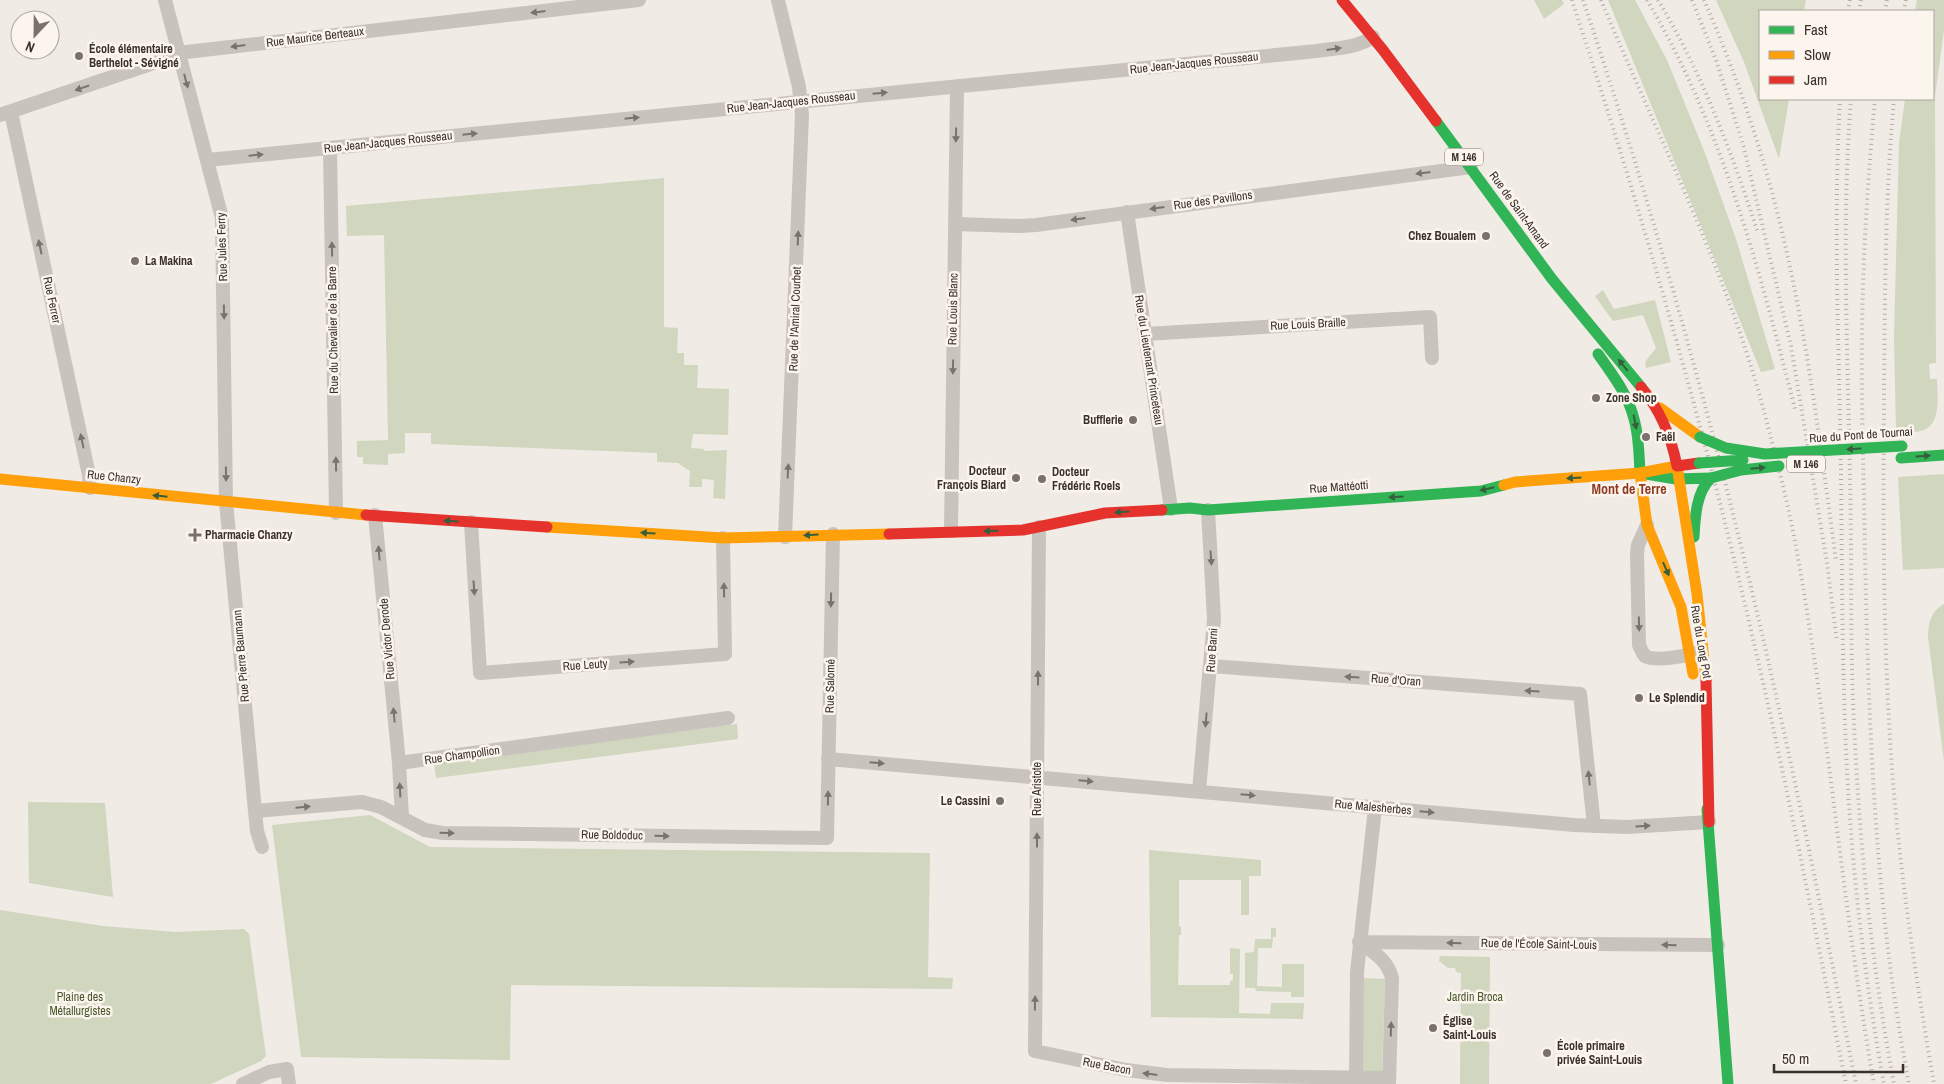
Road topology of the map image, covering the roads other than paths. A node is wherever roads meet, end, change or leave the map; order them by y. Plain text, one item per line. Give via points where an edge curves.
1 (165, 0) edge
2 (639, 0) edge
3 (778, 0) edge
4 (1342, 0) edge
5 (1373, 37) junction
6 (180, 54) junction
7 (957, 86) junction
8 (801, 101) junction
9 (6, 114) edge
10 (330, 148) junction
11 (207, 160) junction
12 (1471, 167) junction
13 (1126, 212) junction
14 (954, 224) junction
15 (1552, 279) junction
16 (1145, 334) junction
17 (1432, 358) dead end
18 (1654, 403) junction
19 (1907, 446) dead end
20 (1780, 454) junction
21 (1944, 455) edge
22 (1897, 458) dead end
23 (1793, 465) dead end
24 (1677, 466) junction
25 (1640, 473) junction
26 (0, 479) edge
27 (1679, 479) junction
28 (1705, 479) junction
29 (90, 488) junction
30 (226, 502) junction
31 (1171, 509) junction
32 (1208, 510) junction
33 (336, 513) junction
34 (376, 515) junction
35 (471, 522) junction
36 (1647, 524) junction
37 (1039, 527) junction
38 (951, 531) junction
39 (833, 534) junction
40 (785, 537) junction
41 (723, 538) junction
42 (1694, 577) junction
43 (1697, 653) junction
44 (1211, 666) junction
45 (728, 718) dead end
46 (828, 759) junction
47 (399, 763) junction
48 (1037, 777) junction
49 (1199, 791) junction
50 (1375, 808) junction
51 (255, 811) junction
52 (402, 817) junction
53 (1709, 822) junction
54 (1594, 826) junction
55 (827, 838) joint
56 (262, 847) dead end
57 (1359, 942) junction
58 (1718, 946) junction
59 (1035, 1051) joint
60 (1356, 1081) edge
61 (1389, 1081) edge
62 (242, 1084) edge
63 (289, 1084) edge
64 (1728, 1084) edge

1 - 6 street, Rue Jules Ferry
2 -> 6 street, Rue Maurice Berteaux
3 - 8 street, Rue de l'Amiral Courbet
4 - 5 street, M 146
7 -> 5 street, Rue Jean-Jacques Rousseau via 1317,51 1354,46
5 - 12 street, Rue de Saint-Amand / M 146
6 -> 9 street, Rue Maurice Berteaux
6 -> 11 street, Rue Jules Ferry
8 -> 7 street, Rue Jean-Jacques Rousseau
7 -> 14 street, Rue Louis Blanc
10 -> 8 street, Rue Jean-Jacques Rousseau
40 -> 8 street, Rue de l'Amiral Courbet
29 -> 9 street, Rue Ferrer via 90,475
11 -> 10 street, Rue Jean-Jacques Rousseau
33 -> 10 street, Rue du Chevalier de la Barre
11 -> 30 street, Rue Jules Ferry via 223,230
12 -> 13 street, Rue des Pavillons
12 - 15 street, Rue de Saint-Amand / M 146
13 -> 14 street, Rue des Pavillons via 1020,226
13 - 16 street, Rue du Lieutenant Princeteau
14 -> 38 street, Rue Louis Blanc
18 -> 15 street, Rue de Saint-Amand / M 146
15 -> 25 street, Rue de Saint-Amand / M 146 via 1564,305 1626,398 1634,418
16 - 17 street, Rue Louis Braille via 1430,317
16 - 31 street, Rue du Lieutenant Princeteau
18 - 20 street, Rue du Pont de Tournai / M 146, bridge via 1700,437 1718,446 1755,454
18 - 24 street, Rue de Saint-Amand / M 146 via 1674,446
19 -> 20 street, Rue du Pont de Tournai / M 146, bridge
20 - 24 street, Rue du Pont de Tournai / M 146, bridge
22 -> 21 street, Rue du Pont de Tournai
28 -> 23 street, M 146, bridge via 1749,469
24 - 25 street, Rue Mattéotti
24 - 27 street, Rue du Long Pot
25 - 27 street, Rue Mattéotti
25 -> 32 street, Rue Mattéotti via 1515,482 1481,490
25 - 36 street, Rue du Long Pot
26 - 29 street, Rue Chanzy
27 - 28 street, M 146
27 - 42 street, Rue du Long Pot
28 - 42 street, Rue du Long Pot via 1696,518
30 -> 29 street, Rue Chanzy
30 - 33 street, Rue Chanzy
30 - 51 street, Rue Pierre Baumann
31 - 32 street, Rue Mattéotti
31 -> 37 street, Rue Mattéotti via 1105,513
32 -> 44 street, Rue Barni via 1214,606
33 - 34 street, Rue Chanzy
35 -> 34 street, Rue Chanzy
47 -> 34 street, Rue Victor Derode
41 -> 35 street, Rue Chanzy
35 -> 41 street, Rue Leuty via 480,673 725,654
36 -> 43 street, Rue du Long Pot via 1678,596
36 -> 43 street via 1637,554 1641,651 1653,658
37 -> 38 street, Rue Mattéotti
48 -> 37 street, Rue Aristote
38 - 39 street, Rue Mattéotti
39 -> 40 street, Rue Mattéotti
39 -> 46 street, Rue Salomé
40 - 41 street, Rue Mattéotti
42 - 43 street, Rue du Long Pot
43 - 53 street, Rue du Long Pot
44 -> 49 street, Rue Barni
54 -> 44 street, Rue d'Oran via 1580,694
45 - 47 street, Rue Champollion
46 -> 48 street, Rue Malesherbes
55 -> 46 street, Rue Salomé
52 -> 47 street
48 -> 49 street, Rue Malesherbes
59 -> 48 street, Rue Aristote
49 -> 50 street, Rue Malesherbes
50 -> 54 street, Rue Malesherbes
50 - 57 street
51 -> 52 street via 362,802 381,806
51 - 56 street, Rue Pierre Baumann
52 -> 55 street, Rue Boldoduc via 425,830 443,834
54 -> 53 street, Rue Malesherbes
53 - 58 street, Rue du Long Pot
58 -> 57 street, Rue de l'École Saint-Louis
57 - 60 street
61 -> 57 street via 1390,967
58 - 64 street, Rue du Long Pot
60 -> 59 street, Rue Bacon via 1166,1075
60 - 61 street, Rue Bacon
62 - 63 street via 269,1072 287,1069

